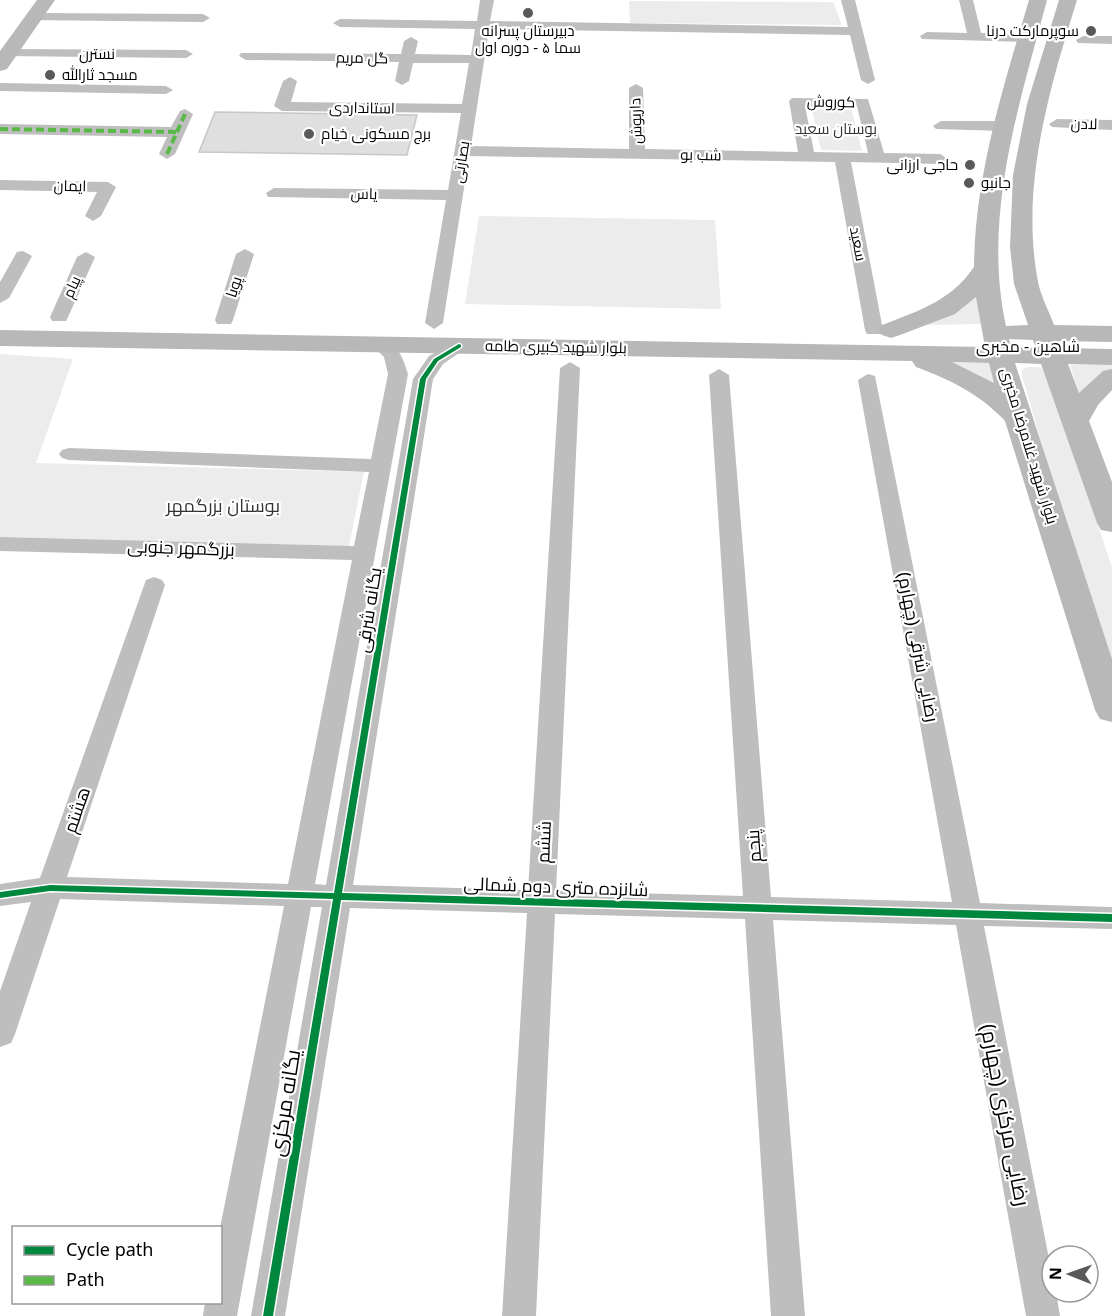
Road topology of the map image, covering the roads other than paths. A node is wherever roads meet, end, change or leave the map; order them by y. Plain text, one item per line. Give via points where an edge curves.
1 (46, 0) edge
2 (487, 0) edge
3 (848, 0) edge
4 (966, 0) edge
5 (1038, 0) edge
6 (1068, 0) edge
7 (34, 17) junction
8 (203, 18) dead end
9 (340, 23) dead end
10 (483, 24) junction
11 (856, 31) junction
12 (927, 36) dead end
13 (975, 37) junction
14 (1027, 38) junction
15 (1083, 39) dead end
16 (1112, 40) edge
17 (411, 41) dead end
18 (301, 50) junction
19 (186, 54) dead end
20 (246, 56) dead end
21 (408, 58) junction
22 (4, 59) edge
23 (477, 59) junction
24 (868, 80) dead end
25 (402, 81) dead end
26 (0, 87) edge
27 (636, 88) dead end
28 (166, 90) dead end
29 (469, 109) junction
30 (184, 114) dead end
31 (1057, 124) dead end
32 (1112, 125) edge
33 (941, 126) dead end
34 (1003, 126) junction
35 (0, 129) edge
36 (177, 132) junction
37 (462, 151) junction
38 (167, 154) dead end
39 (637, 154) junction
40 (807, 157) junction
41 (842, 157) junction
42 (878, 158) junction
43 (940, 159) dead end
44 (0, 185) edge
45 (274, 193) dead end
46 (455, 195) junction
47 (93, 216) dead end
48 (245, 254) dead end
49 (22, 256) dead end
50 (86, 257) dead end
51 (986, 267) junction
52 (1026, 284) junction
53 (0, 298) edge
54 (0, 316) edge
55 (59, 317) junction
56 (224, 320) junction
57 (434, 323) junction
58 (1112, 327) edge
59 (883, 330) junction
60 (1112, 334) edge
61 (0, 338) edge
62 (380, 344) junction
63 (999, 344) junction
64 (1048, 344) junction
65 (459, 346) junction
66 (907, 353) junction
67 (1112, 357) edge
68 (570, 369) dead end
69 (719, 375) dead end
70 (1112, 377) edge
71 (868, 380) dead end
72 (1018, 419) junction
73 (1076, 420) junction
74 (69, 454) dead end
75 (379, 466) junction
76 (1112, 523) edge
77 (0, 544) edge
78 (362, 553) junction
79 (154, 585) dead end
80 (1112, 710) edge
81 (0, 878) edge
82 (50, 888) junction
83 (0, 895) edge
84 (301, 895) junction
85 (337, 896) junction
86 (541, 902) junction
87 (758, 908) junction
88 (968, 914) junction
89 (1112, 918) edge
90 (0, 1034) edge
91 (220, 1316) edge
92 (268, 1316) edge
93 (519, 1316) edge
94 (788, 1316) edge
95 (1043, 1316) edge

1 - 7 main road
2 - 10 street, بصارتی
3 - 11 street
4 - 13 street
5 - 14 main road, بلوار شهید غلامرضا مخبری
6 - 52 main road via 1046,68 1025,159 1021,211
7 - 8 street
7 - 22 main road
9 - 10 street
10 - 11 street
10 - 23 street, بصارتی
11 - 24 street
12 - 13 street
13 - 14 street
14 - 34 main road, بلوار شهید غلامرضا مخبری
15 - 16 street
17 - 21 street
18 - 20 street, گل مریم
18 - 21 street, گل مریم
18 - 29 street, استانداردی via 282,106
19 - 22 street, نسترن
21 - 23 street, گل مریم
21 - 25 street
23 - 29 street, بصارتی
26 - 28 street
27 - 39 street, داریوش
29 - 37 street, بصارتی
30 - 36 street
31 - 32 street, لادن
33 - 34 street
34 - 51 main road, بلوار شهید غلامرضا مخبری via 988,219
35 - 36 street
36 - 38 street
37 - 39 street, شب بو
37 - 46 street, بصارتی
39 - 40 street, شب بو
40 - 41 street, شب بو
40 - 42 street, کوروش via 797,101 863,102
41 - 42 street, شب بو
41 - 59 street, سعید
42 - 43 street, شب بو
44 - 47 street, ایمان via 108,187
45 - 46 street, یاس
46 - 57 street, بصارتی
48 - 56 street, پویا
49 - 53 street
50 - 55 street, پیام
51 - 59 main road via 974,288 951,307
51 - 63 main road, بلوار شهید غلامرضا مخبری
52 - 58 main road via 1060,308
52 - 64 main road
54 - 55 main road, بلوار شهید کبیری طامه
55 - 56 main road, بلوار شهید کبیری طامه
56 - 57 main road, بلوار شهید کبیری طامه
57 - 59 main road, بلوار شهید کبیری طامه
59 - 63 main road, بلوار شهید کبیری طامه
60 - 64 main road, بلوار شهید کبیری طامه
61 - 62 main road, بلوار شهید کبیری طامه
62 - 65 main road, بلوار شهید کبیری طامه
62 - 75 street, یگانه شرقی via 393,355 398,374
63 - 64 main road, بلوار شهید کبیری طامه
63 - 66 main road, بلوار شهید کبیری طامه
63 - 72 main road, بلوار شهید غلامرضا مخبری
64 - 67 main road, بلوار شهید کبیری طامه
64 - 73 main road
65 - 66 main road, بلوار شهید کبیری طامه
65 - 85 street, یگانه شرقی via 436,360 423,379
66 - 72 main road via 974,381 1005,403
68 - 86 street, ششم
69 - 87 street, پنجم
70 - 73 main road via 1084,401
71 - 88 street, رضایی شرقی (چهارم)
72 - 80 main road, بلوار شهید غلامرضا مخبری
73 - 76 main road
74 - 75 street
75 - 78 street, یگانه شرقی
77 - 78 street, بزرگمهر جنوبی
78 - 84 street, یگانه شرقی
79 - 82 street, هشتم
81 - 82 street, شانزده متری دوم شمالی
82 - 83 street, شانزده متری دوم شمالی
82 - 84 street, شانزده متری دوم شمالی
82 - 90 street, هشتم
84 - 85 street, شانزده متری دوم شمالی
84 - 91 street, یگانه مرکزی
85 - 86 street, شانزده متری دوم شمالی
85 - 92 street, یگانه مرکزی
86 - 87 street, شانزده متری دوم شمالی
86 - 93 street, ششم
87 - 88 street, شانزده متری دوم شمالی
87 - 94 street, پنجم
88 - 89 street, شانزده متری دوم شمالی
88 - 95 street, رضایی مرکزی (چهارم)

